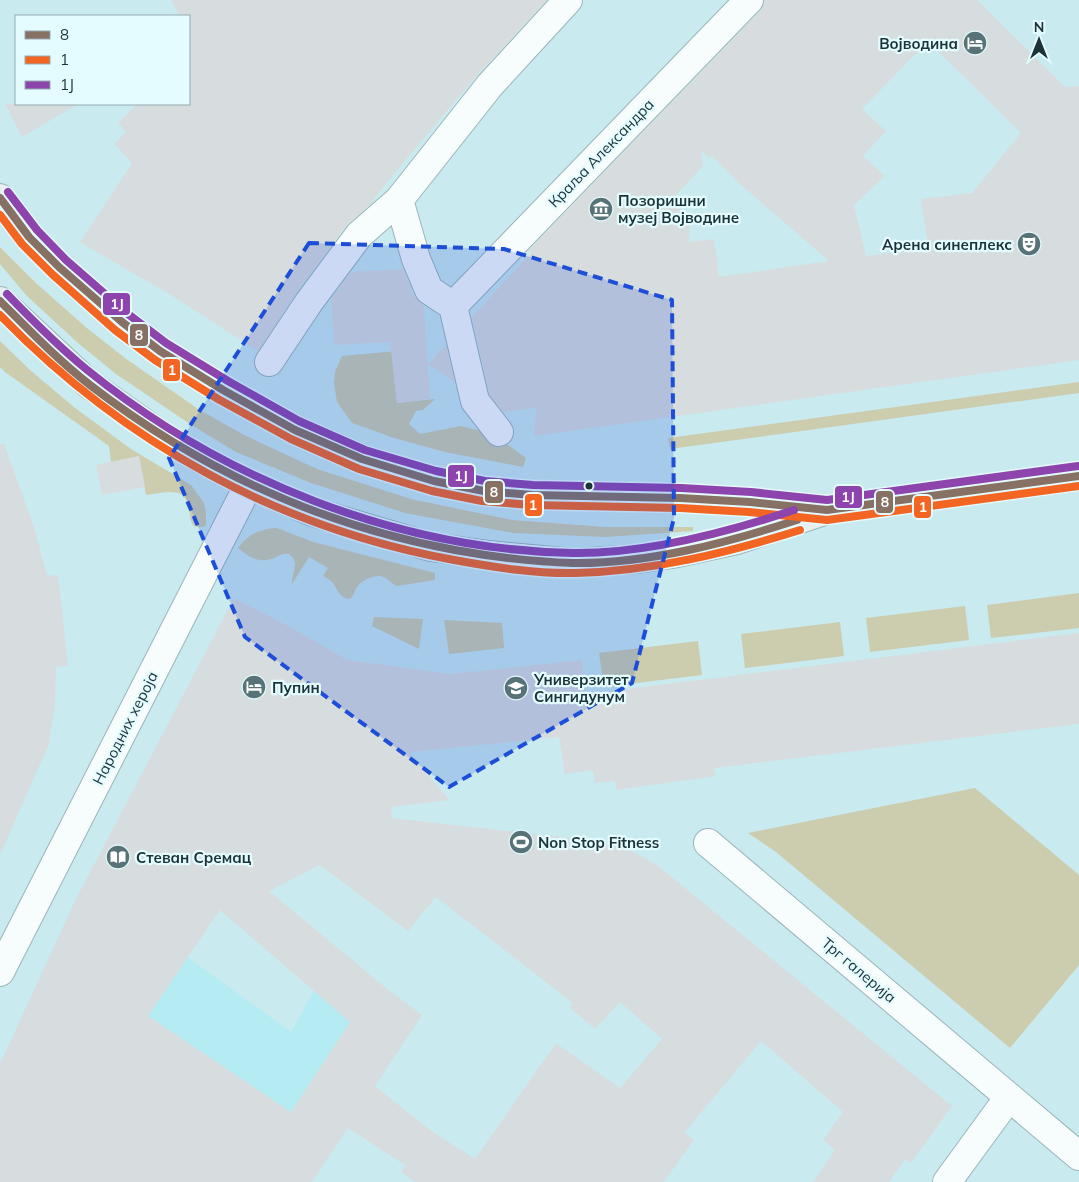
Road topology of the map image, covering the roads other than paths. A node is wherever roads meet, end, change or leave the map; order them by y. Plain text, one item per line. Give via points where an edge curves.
1 (568, 0) edge
2 (749, 0) edge
3 (0, 198) edge
4 (399, 200) junction
5 (0, 301) edge
6 (453, 306) junction
7 (269, 362) dead end
8 (499, 432) dead end
9 (1079, 476) edge
10 (249, 484) junction
11 (827, 510) junction
12 (708, 843) dead end
13 (0, 972) edge
14 (1009, 1097) junction
15 (1079, 1156) edge
16 (947, 1182) edge

1 - 4 street via 490,85
2 - 6 street, Краља Александра
3 - 11 main road via 29,237 59,267 160,351 295,430 362,459 434,481 484,491 680,498
4 - 6 street via 416,259 429,290
4 - 7 street via 359,235
5 - 10 main road via 89,384 158,433
6 - 8 street via 475,401
9 - 11 main road
10 - 11 main road via 310,511 431,546 574,563 672,554 737,540
10 - 13 street, Народних хероја
12 - 14 street, Трг галерија
14 - 15 street, Трг галерија
14 - 16 street

